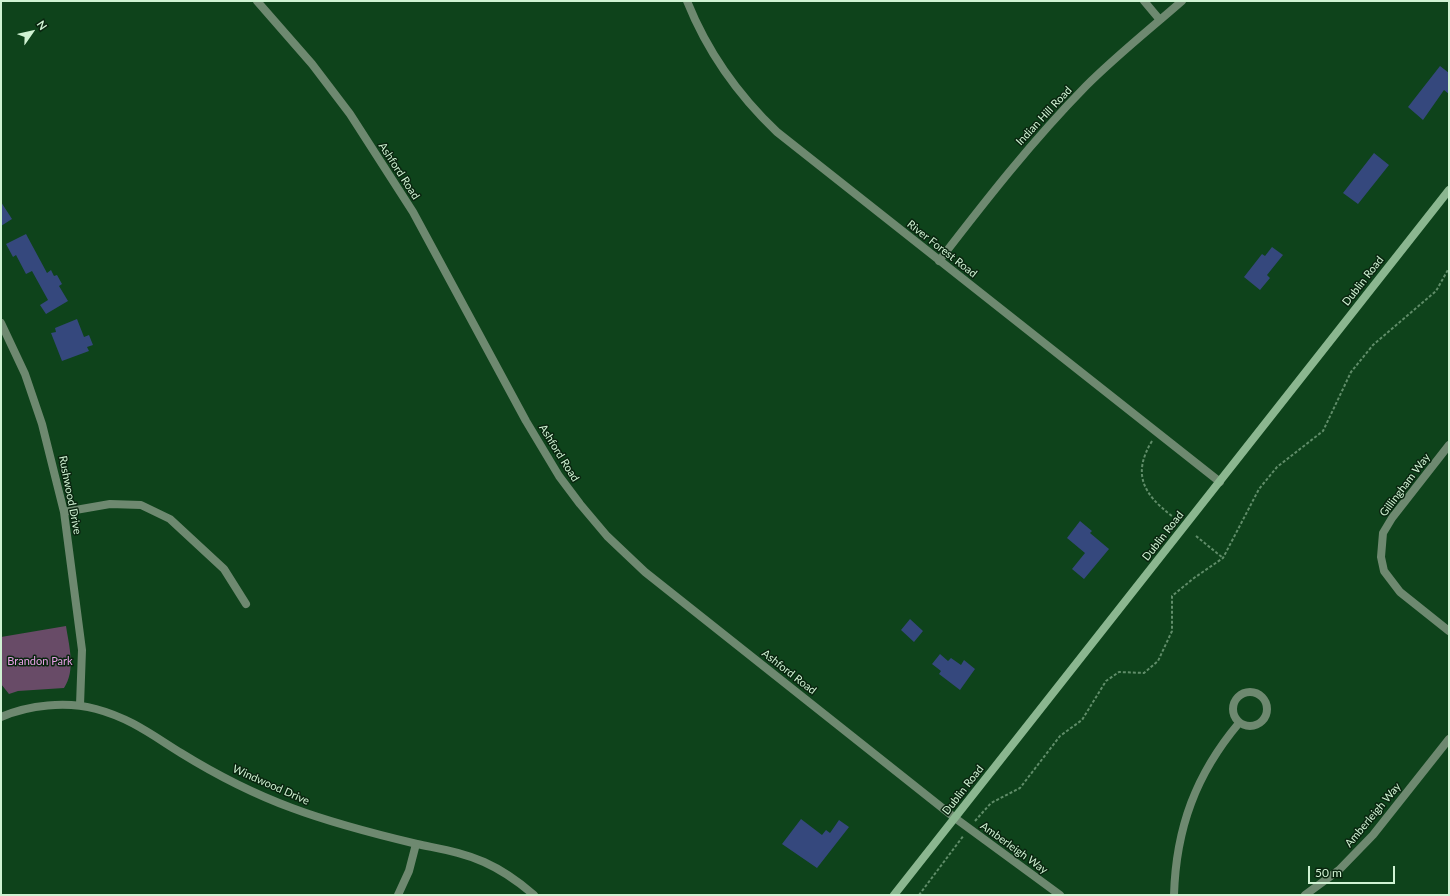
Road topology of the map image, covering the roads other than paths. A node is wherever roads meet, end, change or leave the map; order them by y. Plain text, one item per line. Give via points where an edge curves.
1 (257, 1) edge
2 (687, 1) edge
3 (1144, 1) edge
4 (1182, 1) edge
5 (1160, 20) junction
6 (1449, 190) edge
7 (939, 261) junction
8 (1, 323) edge
9 (1449, 445) edge
10 (1220, 482) junction
11 (64, 512) junction
12 (246, 604) dead end
13 (1449, 630) edge
14 (80, 705) junction
15 (1, 717) edge
16 (1239, 723) junction
17 (1449, 739) edge
18 (955, 818) junction
19 (416, 844) junction
20 (398, 895) edge
21 (534, 895) edge
22 (894, 895) edge
23 (1060, 895) edge
24 (1174, 895) edge
25 (1305, 895) edge

1 - 18 street, Ashford Road via 312,64 350,114 401,193 526,422 559,476 580,504 612,541 645,572
2 - 7 street, River Forest Road via 700,31 719,63 756,112 777,132
3 - 5 street
4 - 5 street, Indian Hill Road
5 - 7 street, Indian Hill Road via 1091,82 1041,134
6 - 10 main road, Dublin Road
7 - 10 street, River Forest Road
8 - 11 street, Rushwood Drive via 24,374 42,424
9 - 13 street, Gillingham Way via 1392,518 1383,533 1381,557 1384,571 1400,592
10 - 18 main road, Dublin Road
11 - 12 street via 110,504 141,505 170,519 224,569
11 - 14 street, Rushwood Drive via 82,650
14 - 15 street, Windwood Drive via 35,707
14 - 19 street, Windwood Drive via 117,716 144,728 216,772 291,808
16 - 16 street via 1233,713 1234,702 1248,692 1259,695 1266,704 1264,720 1260,724 1249,726
16 - 24 street via 1224,740 1202,776 1187,810 1178,854
17 - 25 street, Amberleigh Way via 1373,835 1339,870
18 - 22 main road, Dublin Road
18 - 23 street, Amberleigh Way
19 - 20 street via 409,871
19 - 21 street, Windwood Drive via 457,852 485,862

